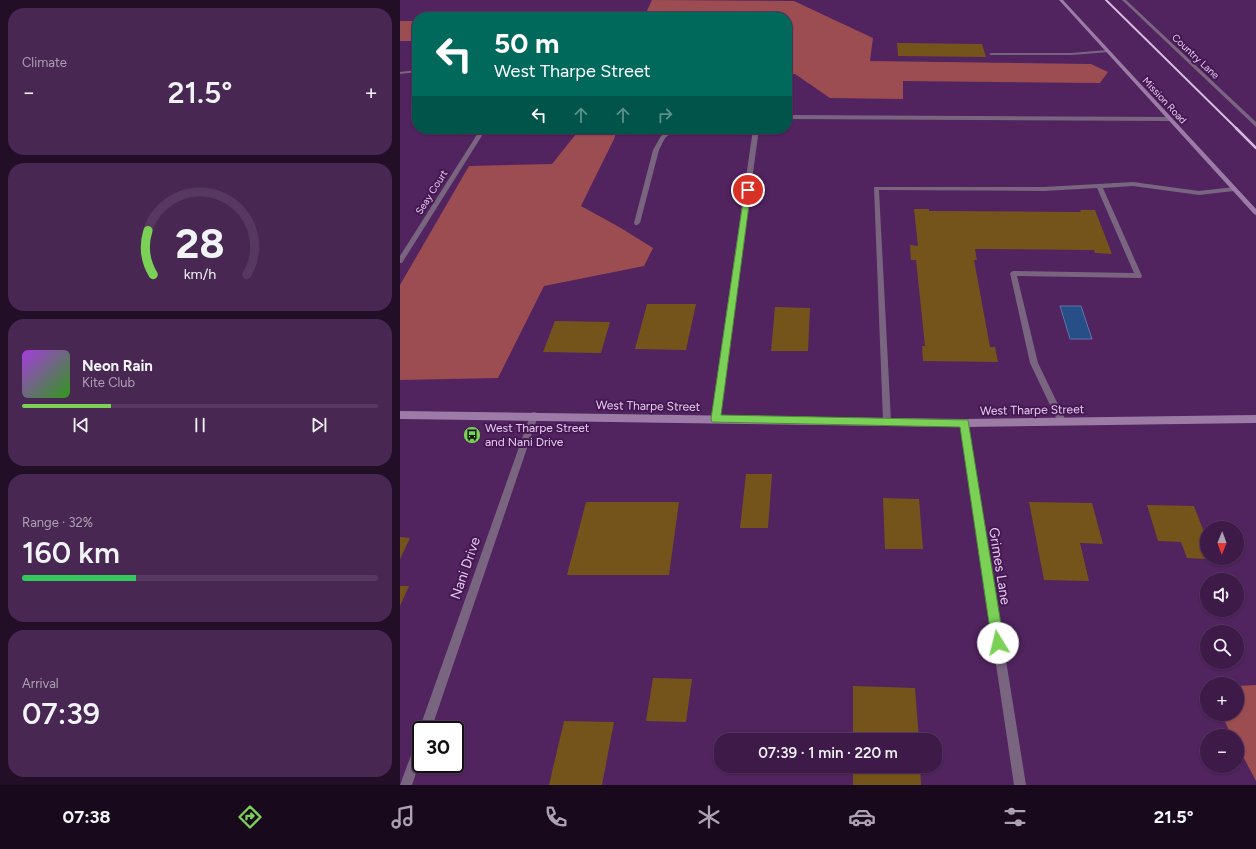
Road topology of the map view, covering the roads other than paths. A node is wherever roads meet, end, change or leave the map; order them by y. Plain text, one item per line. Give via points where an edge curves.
1 (1060, 0) edge
2 (1124, 0) edge
3 (1108, 51) junction
4 (991, 54) dead end
5 (412, 72) edge
6 (400, 73) edge
7 (792, 117) edge
8 (1170, 119) junction
9 (1256, 125) edge
10 (480, 134) dead end
11 (667, 134) edge
12 (755, 134) edge
13 (1099, 186) junction
14 (1234, 189) junction
15 (1256, 213) edge
16 (637, 223) dead end
17 (400, 261) edge
18 (400, 415) edge
19 (534, 416) junction
20 (715, 419) junction
21 (1256, 419) edge
22 (1062, 421) junction
23 (887, 422) junction
24 (964, 423) junction
25 (429, 721) edge
26 (412, 768) edge
27 (406, 785) edge
28 (1020, 785) edge

1 - 3 main road, Mission Road
2 - 9 street, Country Lane
3 - 4 street via 1071,54
3 - 8 main road, Mission Road
5 - 6 street
7 - 8 street
8 - 14 main road, Mission Road
10 - 17 street, Seay Court
11 - 16 street via 656,150
12 - 20 street
13 - 14 street via 1133,184 1198,193
13 - 22 street via 1139,276 1013,274 1034,363
13 - 23 street via 1044,189 876,188
14 - 15 main road, Mission Road
18 - 19 main road, West Tharpe Street
19 - 20 main road, West Tharpe Street
19 - 25 street, Nani Drive
20 - 23 main road, West Tharpe Street
21 - 22 main road, West Tharpe Street
22 - 24 main road, West Tharpe Street
23 - 24 main road, West Tharpe Street
24 - 28 street, Grimes Lane
26 - 27 street

